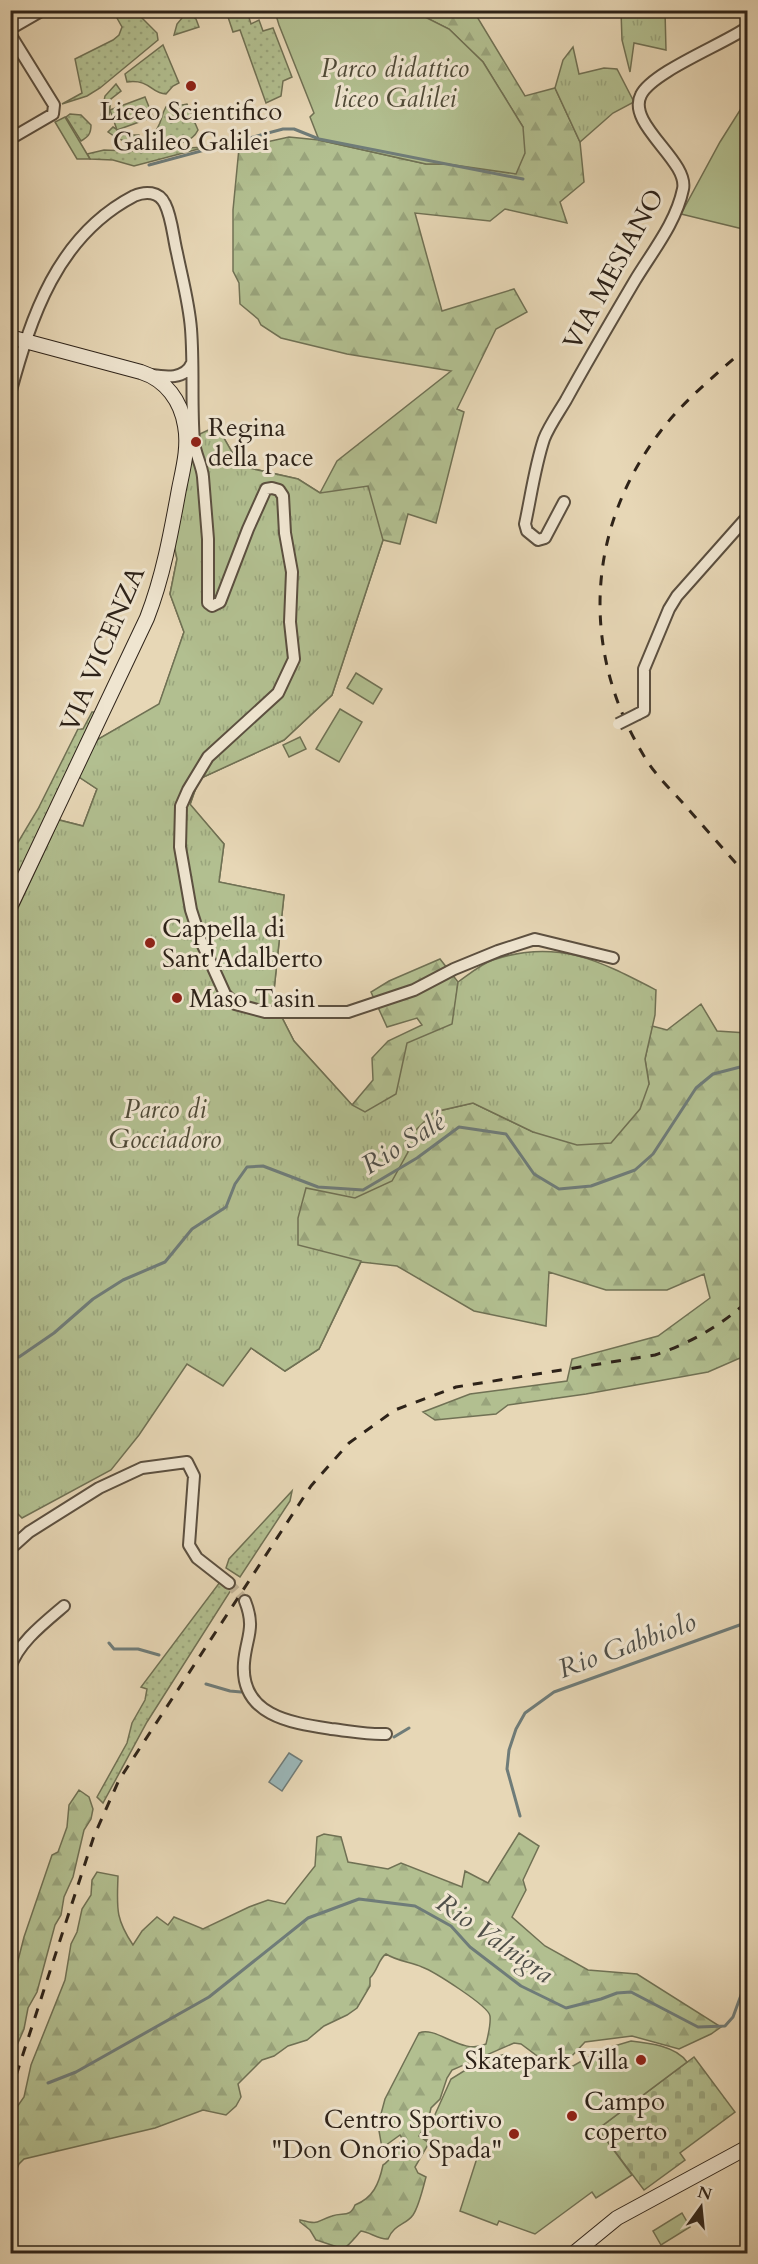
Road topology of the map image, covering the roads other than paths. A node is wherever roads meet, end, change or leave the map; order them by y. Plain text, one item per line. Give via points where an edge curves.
1 (43, 10) edge
2 (747, 27) edge
3 (10, 29) edge
4 (10, 34) edge
5 (10, 139) edge
6 (10, 337) edge
7 (26, 341) junction
8 (180, 378) junction
9 (10, 394) edge
10 (564, 502) dead end
11 (747, 516) edge
12 (618, 724) dead end
13 (10, 907) edge
14 (613, 958) dead end
15 (10, 1550) edge
16 (229, 1583) tunnel mouth
17 (245, 1601) tunnel mouth
18 (64, 1606) dead end
19 (10, 1668) edge
20 (386, 1734) dead end
21 (747, 2147) edge
22 (573, 2253) edge

1 - 3 street
2 - 10 street, VIA MESIANO via 733,38 682,62 641,95 638,105 645,123 683,173 684,187 658,244 544,438 525,524 527,531 538,540 545,538
4 - 5 street via 54,105 53,114
6 - 7 main road, VIA VICENZA
7 - 8 main road, VIA VICENZA via 151,375
7 - 8 street via 39,304 66,257 89,230 130,198 148,192 165,203 189,316 192,363
7 - 9 street
8 - 13 main road, VIA VICENZA via 186,439 155,597
8 - 14 street via 202,468 208,603 212,606 220,602 266,489 279,490 283,496 292,572 290,622 294,659 288,674 278,693 208,758 181,806 180,847 191,910 225,994 235,1004 265,1012 348,1011 414,990 535,939
11 - 12 street, bridge via 677,596 644,669 641,713
15 - 16 street via 29,1532 99,1488 142,1468 187,1462 194,1476 189,1545 197,1558
17 - 20 street via 251,1617 245,1683 261,1708 279,1719 302,1725
18 - 19 street via 15,1654
21 - 22 main road via 624,2213

